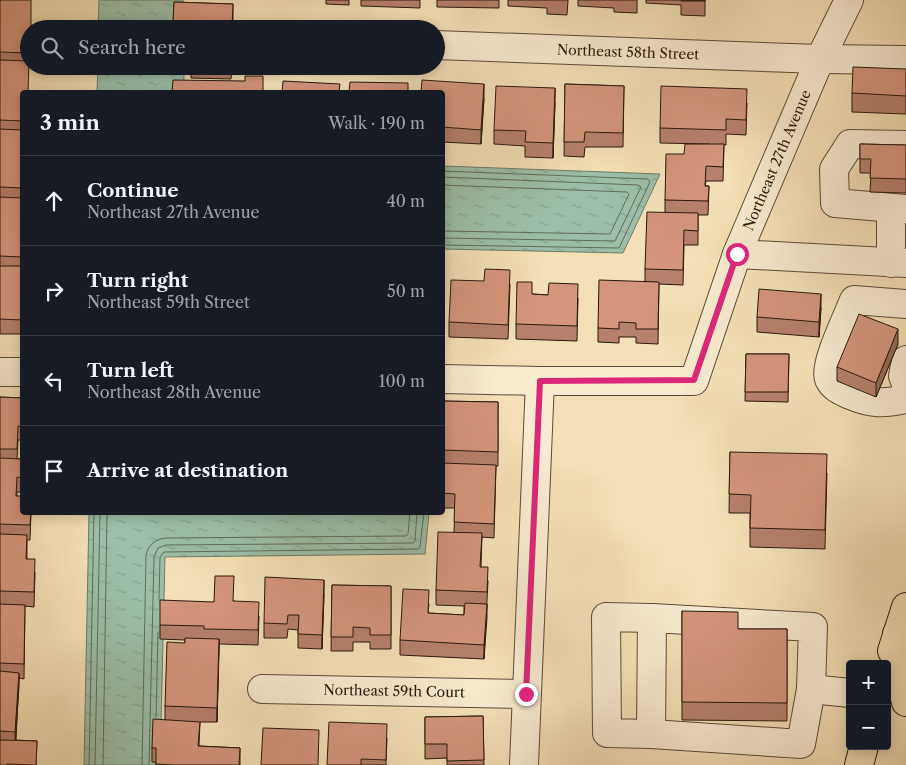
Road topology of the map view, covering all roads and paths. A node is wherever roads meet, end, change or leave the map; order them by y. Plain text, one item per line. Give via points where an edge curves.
1 (849, 0) edge
2 (445, 45) edge
3 (820, 59) junction
4 (906, 60) edge
5 (906, 145) edge
6 (899, 209) edge
7 (737, 254) junction
8 (898, 263) edge
9 (906, 304) edge
10 (906, 360) edge
11 (0, 372) edge
12 (20, 372) edge
13 (445, 378) edge
14 (540, 381) junction
15 (906, 384) edge
16 (906, 399) edge
17 (906, 607) edge
18 (652, 618) junction
19 (897, 634) junction
20 (889, 660) edge
21 (262, 689) dead end
22 (811, 689) junction
23 (846, 693) edge
24 (526, 694) junction
25 (906, 702) edge
26 (651, 734) junction
27 (863, 750) edge
28 (524, 765) edge
29 (858, 765) edge

1 - 3 street, Northeast 27th Avenue
2 - 3 street, Northeast 58th Street
3 - 4 street, Northeast 58th Street
3 - 7 street, Northeast 27th Avenue
5 - 6 street via 850,144 834,169 835,203
6 - 8 street
7 - 8 street
7 - 14 street, Northeast 27th Avenue via 694,380
9 - 16 street via 854,300 828,364 828,378 835,388 863,401 885,404
10 - 15 street via 903,376
11 - 12 street
13 - 14 street
14 - 24 street
17 - 19 main road
18 - 22 street via 813,628
18 - 26 street
18 - 26 street via 606,617 607,733
19 - 20 main road
19 - 25 main road via 900,680
21 - 24 street, Northeast 59th Court
22 - 23 street
22 - 26 street via 801,744
24 - 28 street
27 - 29 main road

